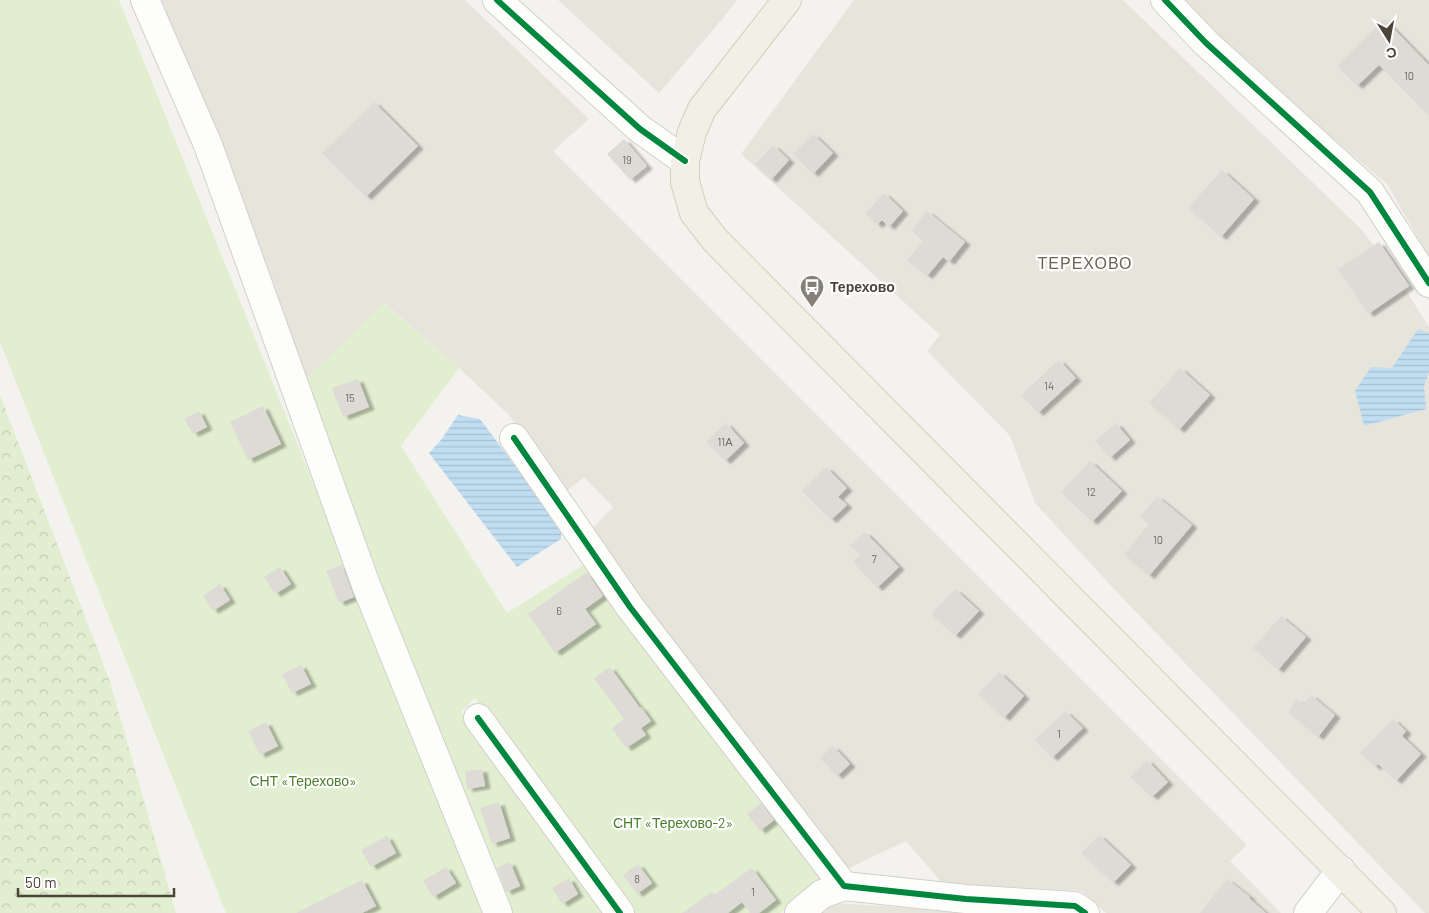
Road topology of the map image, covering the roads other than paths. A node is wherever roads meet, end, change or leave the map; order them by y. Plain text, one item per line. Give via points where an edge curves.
1 (145, 0) edge
2 (497, 0) edge
3 (787, 0) edge
4 (1164, 0) edge
5 (685, 161) junction
6 (1429, 283) edge
7 (514, 438) dead end
8 (478, 718) dead end
9 (1341, 870) junction
10 (844, 886) junction
11 (498, 913) edge
12 (620, 913) edge
13 (799, 913) edge
14 (1085, 913) edge
15 (1308, 913) edge
16 (1382, 913) edge

1 - 11 street via 208,145 366,585
2 - 5 street via 640,129
3 - 5 main road via 702,109
4 - 6 street via 1206,43 1370,192
5 - 9 main road via 685,182 694,213 714,240
7 - 10 street via 630,607
8 - 12 street
9 - 15 street
9 - 16 main road
10 - 13 street via 822,894
10 - 14 street via 1074,906

